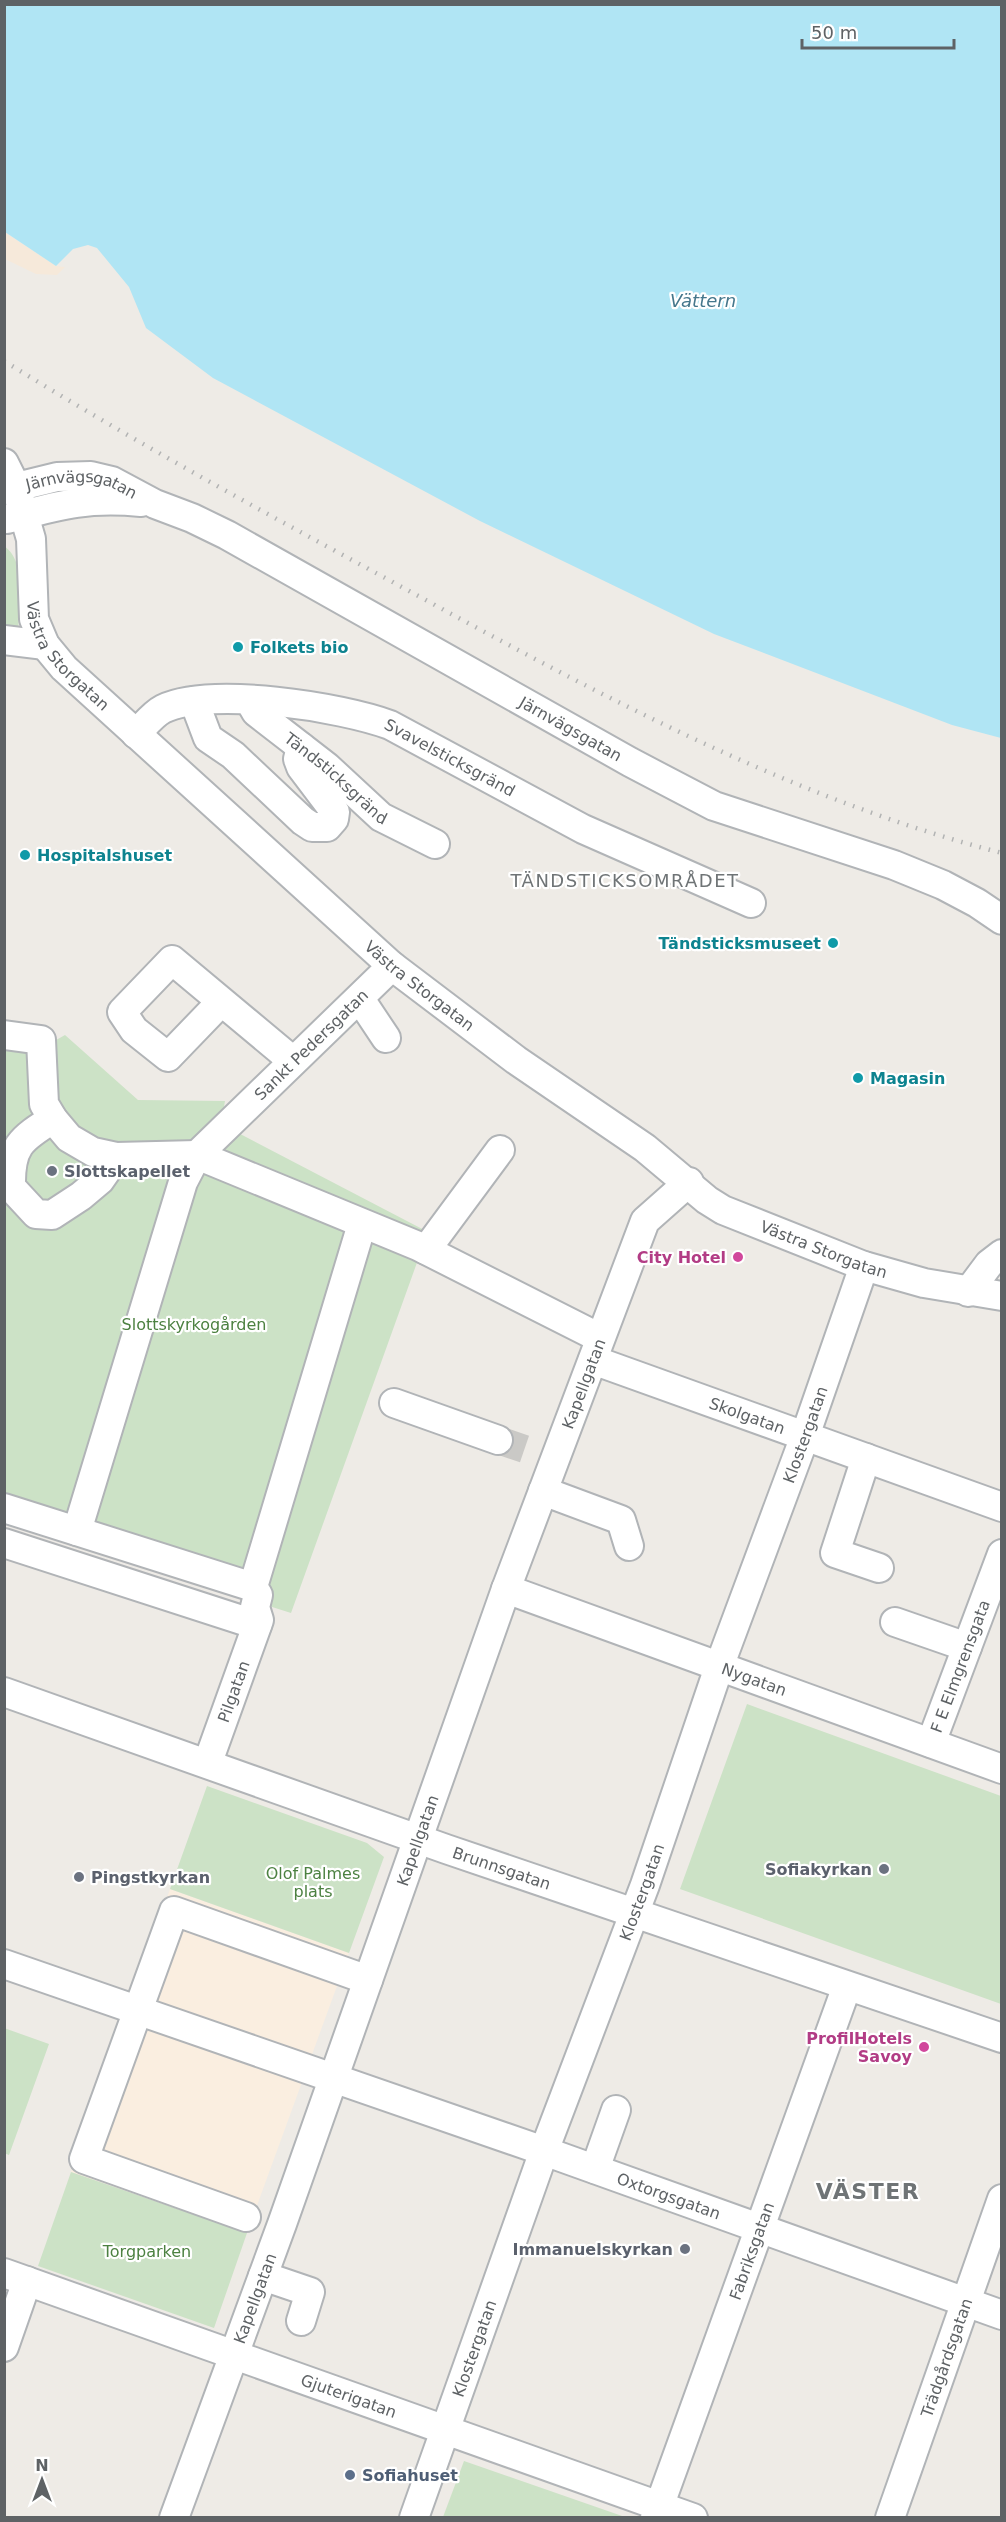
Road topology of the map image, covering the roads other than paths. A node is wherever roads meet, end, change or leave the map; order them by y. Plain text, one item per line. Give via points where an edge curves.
1 (8, 480) edge
2 (155, 504) junction
3 (14, 517) edge
4 (4, 640) edge
5 (45, 645) junction
6 (249, 700) junction
7 (194, 701) junction
8 (136, 734) junction
9 (301, 747) junction
10 (435, 844) dead end
11 (751, 903) dead end
12 (1002, 920) edge
13 (392, 966) junction
14 (360, 999) junction
15 (221, 1002) dead end
16 (4, 1035) edge
17 (386, 1038) dead end
18 (293, 1061) junction
19 (52, 1119) junction
20 (500, 1150) dead end
21 (197, 1155) junction
22 (116, 1157) junction
23 (689, 1182) junction
24 (8, 1188) edge
25 (362, 1224) junction
26 (422, 1247) junction
27 (1002, 1254) edge
28 (864, 1266) junction
29 (968, 1292) junction
30 (1002, 1296) edge
31 (597, 1349) junction
32 (394, 1403) dead end
33 (805, 1436) junction
34 (498, 1440) tunnel mouth
35 (866, 1458) junction
36 (543, 1491) junction
37 (1002, 1507) edge
38 (4, 1508) edge
39 (76, 1531) junction
40 (4, 1543) edge
41 (628, 1546) dead end
42 (1002, 1554) edge
43 (879, 1568) dead end
44 (254, 1587) junction
45 (506, 1589) junction
46 (895, 1622) dead end
47 (258, 1623) junction
48 (967, 1647) junction
49 (719, 1667) junction
50 (4, 1692) edge
51 (931, 1743) junction
52 (208, 1762) junction
53 (1002, 1769) edge
54 (418, 1838) junction
55 (632, 1913) junction
56 (4, 1964) edge
57 (368, 1980) junction
58 (847, 1986) junction
59 (137, 2011) junction
60 (1002, 2038) edge
61 (333, 2078) junction
62 (616, 2110) dead end
63 (544, 2151) junction
64 (595, 2169) junction
65 (1002, 2199) edge
66 (246, 2217) dead end
67 (760, 2229) junction
68 (263, 2276) junction
69 (16, 2277) edge
70 (964, 2302) junction
71 (1002, 2315) edge
72 (301, 2321) dead end
73 (4, 2347) edge
74 (234, 2354) junction
75 (446, 2429) junction
76 (657, 2511) edge
77 (174, 2517) edge
78 (414, 2517) edge
79 (693, 2517) edge
80 (890, 2517) edge

1 - 2 street, Järnvägsgatan via 91,476 112,481
1 - 3 street, Västra Storgatan
2 - 3 street, Järnvägsgatan via 85,500
2 - 12 street, Järnvägsgatan via 226,536 714,806 894,865 943,885
3 - 5 street, Västra Storgatan via 34,557 34,619
4 - 5 street
5 - 8 street, Västra Storgatan via 64,668
6 - 7 street, Svavelsticksgränd
6 - 9 street, Tändsticksgränd via 256,712
6 - 11 street, Svavelsticksgränd via 350,713 390,725 583,829
7 - 8 street, Svavelsticksgränd via 163,709
7 - 9 street via 208,738 233,755 303,821 312,827 327,827 335,812 301,767
8 - 13 street, Västra Storgatan
9 - 10 street, Tändsticksgränd via 381,817
13 - 14 street, Sankt Pedersgatan
13 - 23 street, Västra Storgatan via 516,1060
14 - 17 street
14 - 18 street, Sankt Pedersgatan
15 - 18 street
16 - 19 street via 41,1040 44,1104
18 - 21 street, Sankt Pedersgatan
19 - 22 street via 69,1138 93,1152
19 - 24 street via 13,1153
20 - 26 street
21 - 22 street
21 - 25 street, Skolgatan
21 - 39 street via 180,1193
22 - 24 street via 100,1180 52,1215 36,1214
23 - 28 street, Västra Storgatan via 723,1210
23 - 31 street, Kapellgatan via 645,1221
25 - 26 street, Skolgatan
25 - 44 street
26 - 31 street, Skolgatan
27 - 29 street via 989,1264
28 - 29 street, Västra Storgatan
28 - 33 street, Klostergatan
29 - 30 street, Västra Storgatan
31 - 33 street, Skolgatan
31 - 36 street, Kapellgatan via 546,1456
32 - 34 street
33 - 35 street, Skolgatan
33 - 49 street, Klostergatan
35 - 37 street, Skolgatan
35 - 43 street via 835,1553
36 - 41 street via 621,1520
36 - 45 street, Kapellgatan
38 - 39 street
39 - 44 street
40 - 47 street
42 - 48 street, F E Elmgrensgata
44 - 47 street via 258,1595
45 - 49 street, Nygatan
45 - 54 street, Kapellgatan
46 - 48 street
47 - 52 street, Pilgatan
48 - 51 street, F E Elmgrensgata
49 - 51 street, Nygatan
49 - 55 street, Klostergatan
50 - 52 street, Brunnsgatan
51 - 53 street, Nygatan
52 - 54 street, Brunnsgatan
54 - 55 street, Brunnsgatan
54 - 57 street, Kapellgatan
55 - 58 street, Brunnsgatan
55 - 63 street, Klostergatan
56 - 59 street
57 - 59 street via 174,1911
57 - 61 street, Kapellgatan
58 - 60 street, Brunnsgatan
58 - 67 street, Fabriksgatan
59 - 61 street, Oxtorgsgatan
59 - 66 street via 84,2159
61 - 63 street, Oxtorgsgatan
61 - 68 street, Kapellgatan
62 - 64 street
63 - 64 street, Oxtorgsgatan
63 - 75 street, Klostergatan
64 - 67 street, Oxtorgsgatan
65 - 70 street, Trädgårdsgatan
67 - 70 street, Oxtorgsgatan
67 - 76 street, Fabriksgatan
68 - 72 street via 310,2292
68 - 74 street, Kapellgatan
69 - 73 street
69 - 74 street, Gjuterigatan
70 - 71 street, Oxtorgsgatan
70 - 80 street, Trädgårdsgatan
74 - 75 street, Gjuterigatan
74 - 77 street, Kapellgatan
75 - 76 street, Gjuterigatan
75 - 78 street, Klostergatan
76 - 79 street, Gjuterigatan

